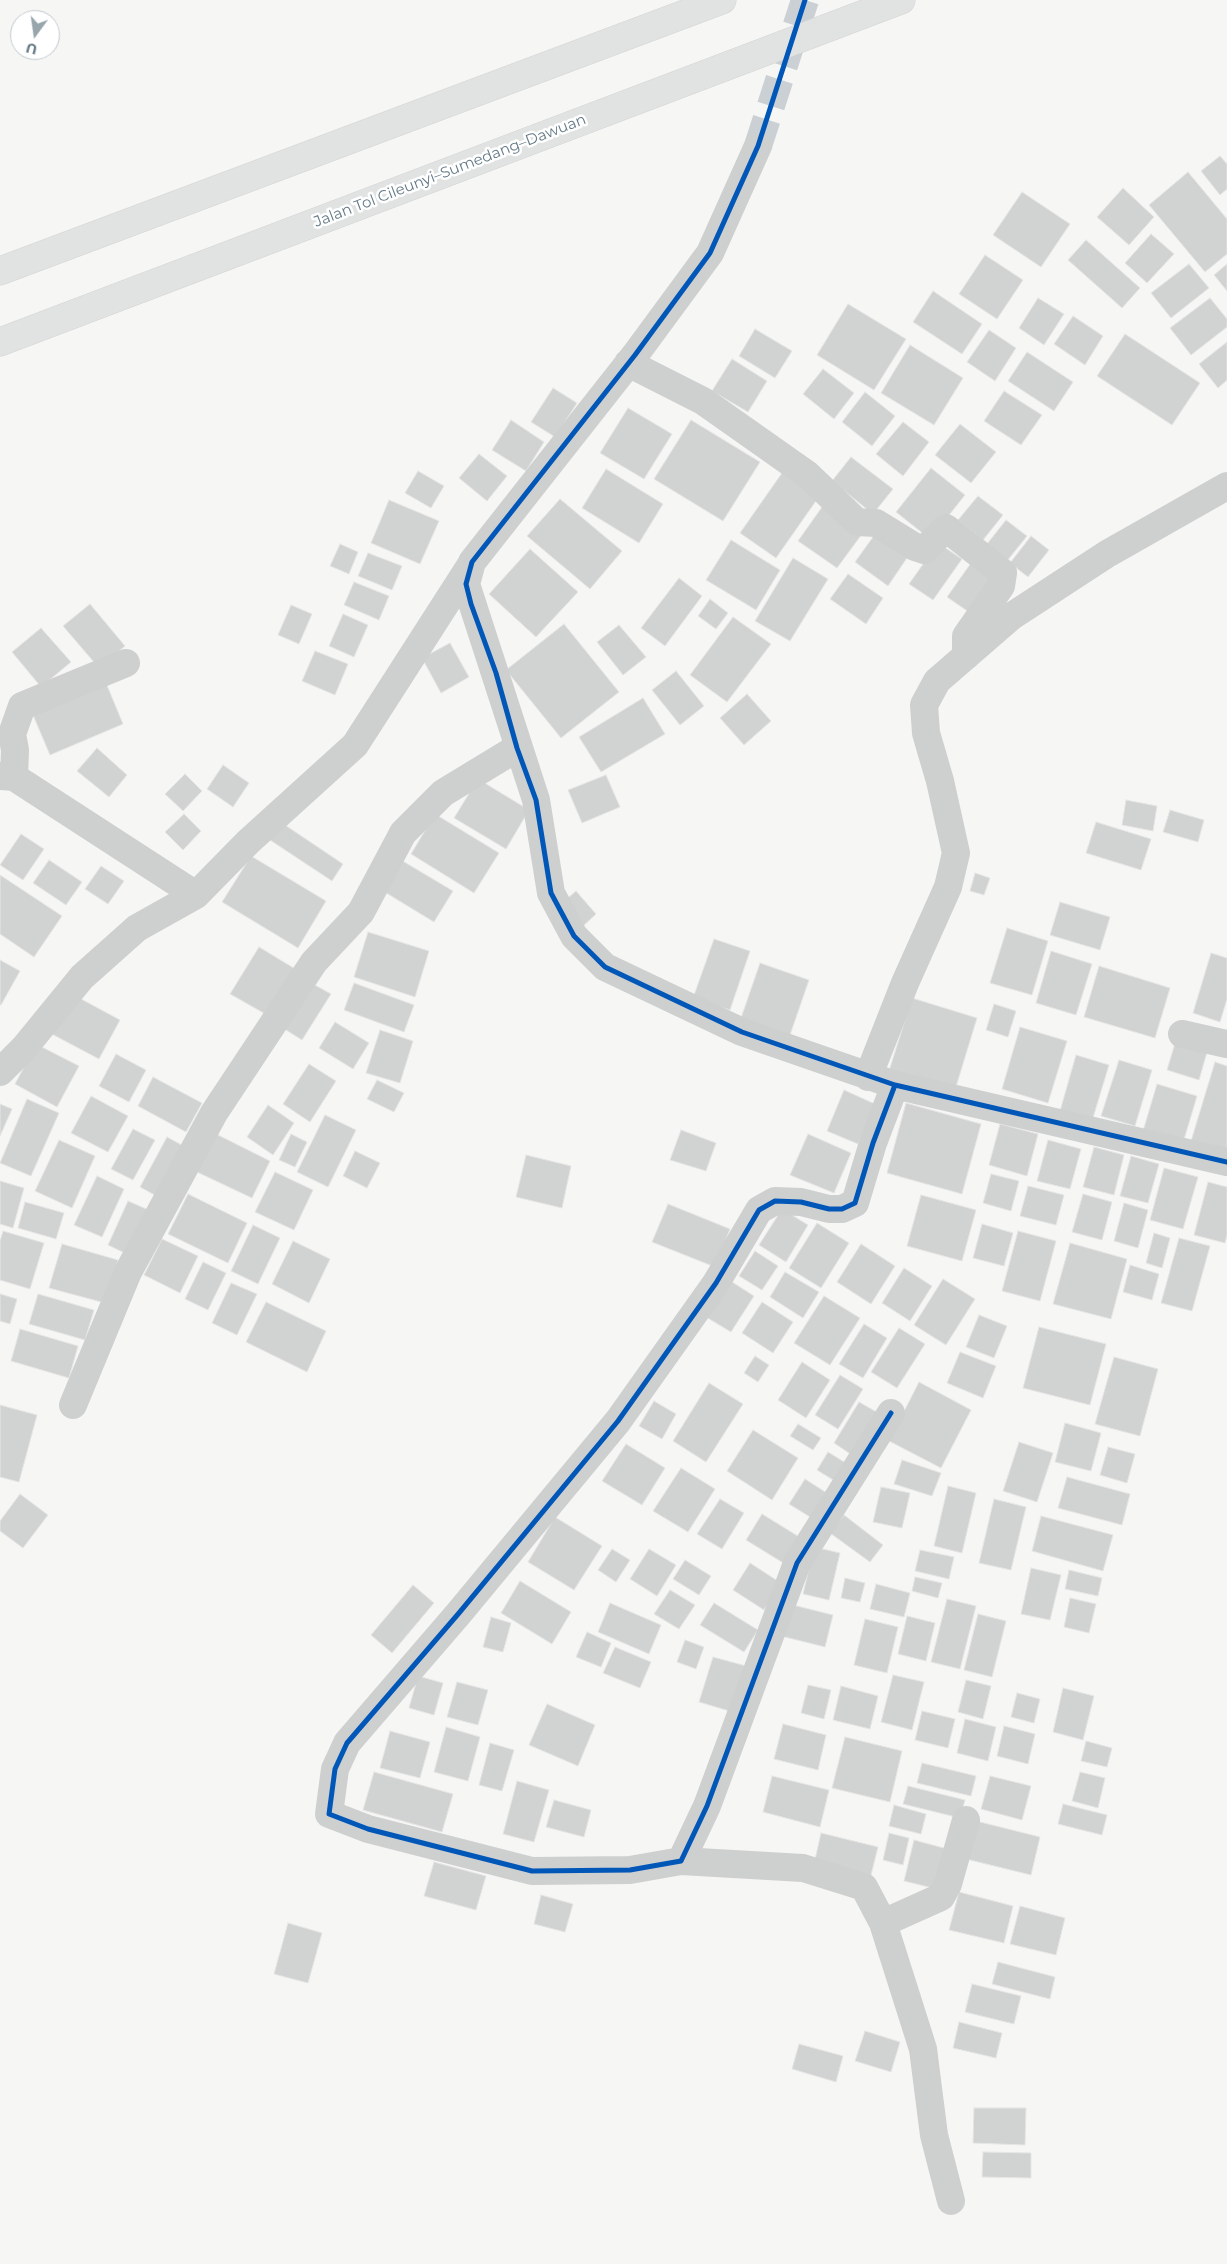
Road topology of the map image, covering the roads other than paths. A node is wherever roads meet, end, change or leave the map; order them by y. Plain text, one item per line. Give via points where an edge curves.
1 (722, 0) edge
2 (901, 0) edge
3 (758, 146) tunnel mouth
4 (0, 271) edge
5 (0, 342) edge
6 (628, 363) junction
7 (1227, 486) edge
8 (472, 562) junction
9 (966, 656) junction
10 (126, 663) dead end
11 (0, 746) edge
12 (517, 748) junction
13 (7, 776) edge
14 (196, 895) junction
15 (1182, 1034) dead end
16 (1227, 1044) edge
17 (0, 1072) edge
18 (868, 1076) junction
19 (895, 1085) junction
20 (1227, 1162) edge
21 (72, 1405) dead end
22 (891, 1413) dead end
23 (966, 1820) dead end
24 (682, 1862) junction
25 (883, 1923) junction
26 (951, 2201) dead end

1 - 4 highway
2 - 5 highway, Jalan Tol Cileunyi–Sumedang–Dawuan
3 - 6 street via 710,253
6 - 8 street
6 - 9 street via 703,401 808,475 857,522 876,523 915,548 924,550 946,528 1003,573 1001,586 966,636
7 - 9 street via 1107,554 1027,606
8 - 12 street via 466,584 469,597 496,673
8 - 14 street via 355,745 248,842
9 - 18 street via 937,680 924,705 926,733 956,854 950,878
10 - 13 street via 22,706 12,734 15,750
11 - 13 street
12 - 18 street via 536,800 551,893 574,936 605,967 742,1032
12 - 21 street via 443,793 403,833 361,912 314,962 214,1112 128,1272
13 - 14 street
14 - 17 street via 136,928 82,977
15 - 16 street
18 - 19 street
19 - 20 street
19 - 24 street via 872,1143 855,1203 829,1210 801,1202 775,1202 759,1210 716,1283 618,1421 347,1743 335,1769 329,1814 368,1829 532,1871 630,1870
22 - 24 street via 797,1563 707,1806
23 - 25 street via 948,1884 941,1897
24 - 25 street via 811,1870 864,1887
25 - 26 street via 923,2049 934,2135

